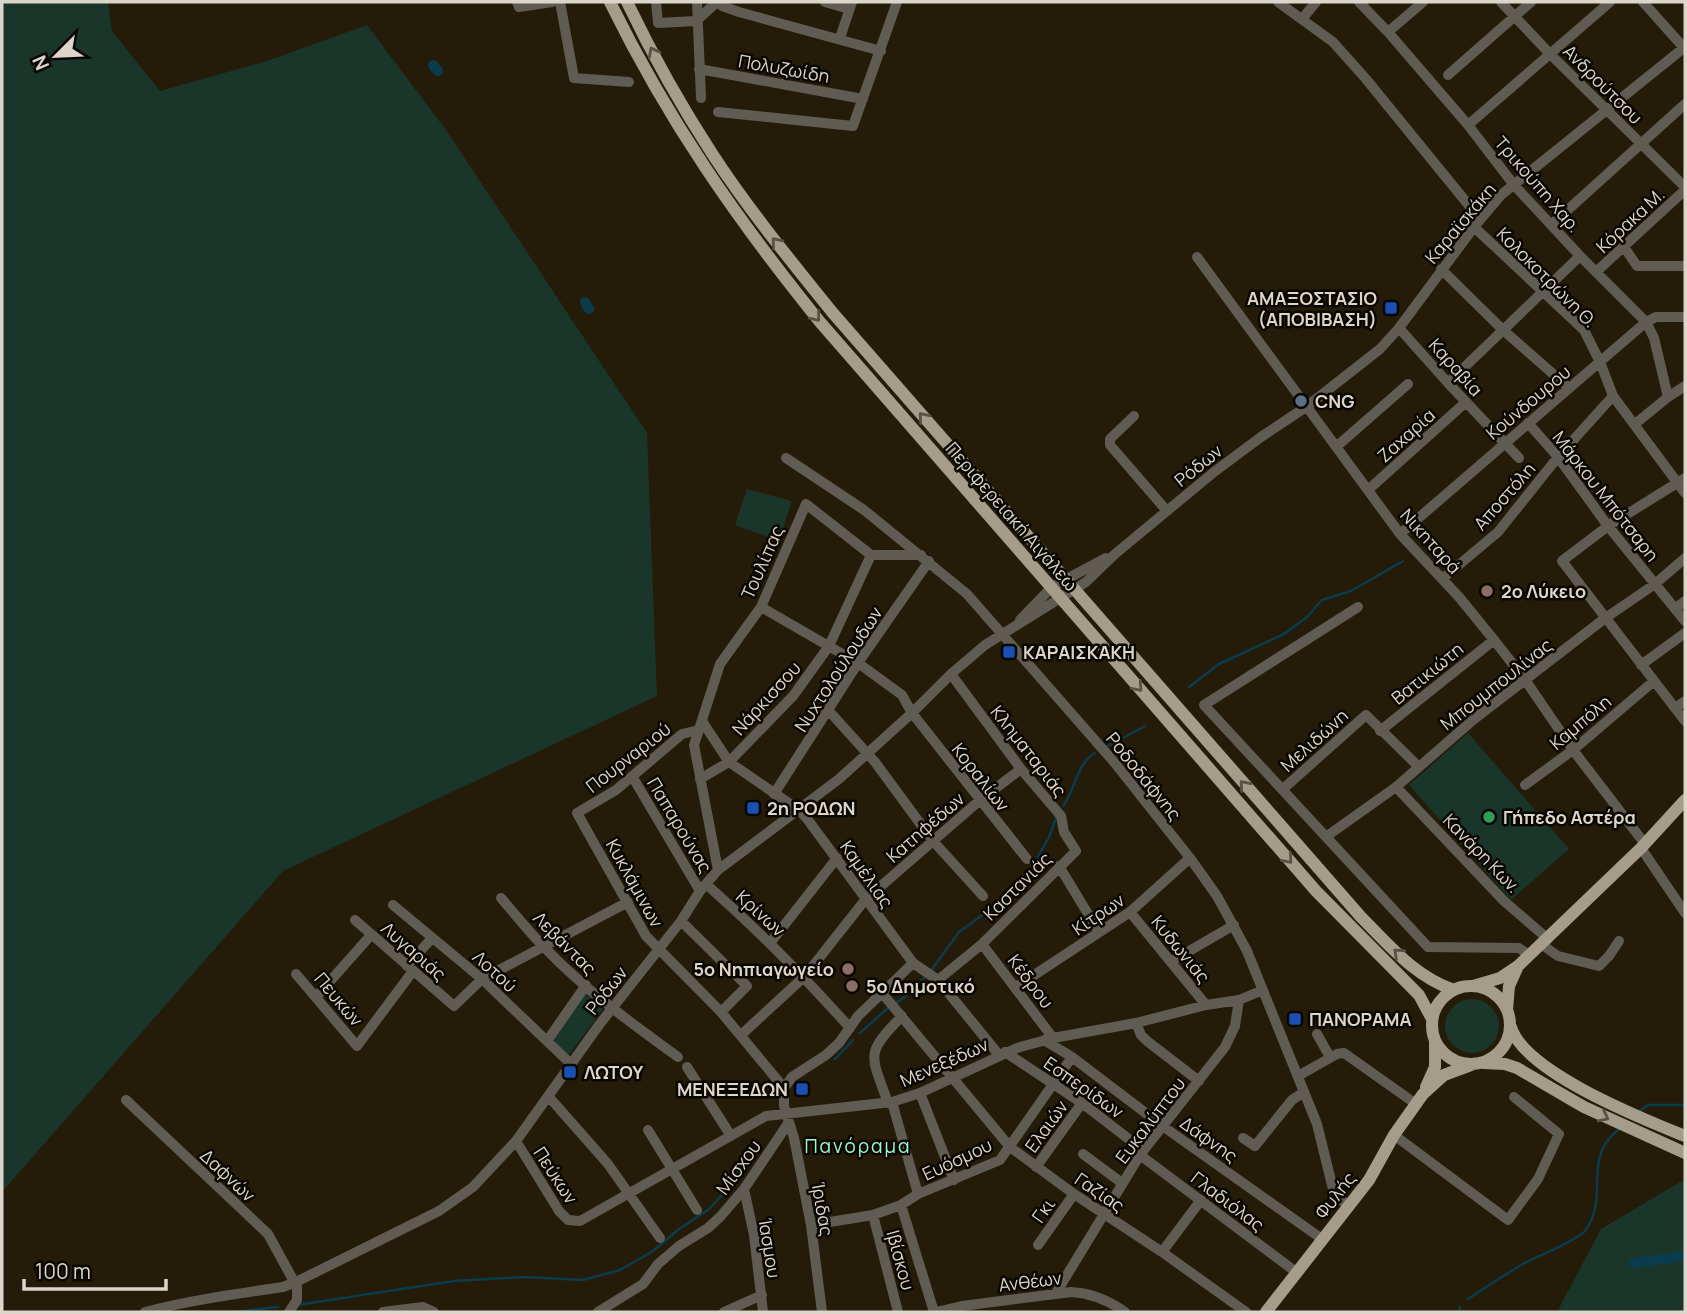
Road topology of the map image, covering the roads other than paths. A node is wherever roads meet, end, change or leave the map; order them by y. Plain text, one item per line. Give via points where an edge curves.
1 (517, 2) edge
2 (552, 2) edge
3 (560, 2) edge
4 (610, 2) edge
5 (627, 2) edge
6 (656, 2) edge
7 (696, 2) edge
8 (718, 2) edge
9 (825, 2) edge
10 (897, 2) edge
11 (1278, 2) edge
12 (1316, 2) edge
13 (1359, 2) edge
14 (1423, 2) edge
15 (1501, 2) edge
16 (1531, 2) edge
17 (1610, 2) edge
18 (1643, 2) edge
19 (850, 5) edge
20 (1514, 17) junction
21 (1303, 19) junction
22 (696, 21) junction
23 (1388, 32) junction
24 (840, 38) junction
25 (1685, 48) edge
26 (881, 51) junction
27 (1550, 54) junction
28 (699, 69) junction
29 (1448, 75) dead end
30 (629, 82) dead end
31 (701, 98) dead end
32 (863, 99) junction
33 (1685, 104) edge
34 (1606, 110) junction
35 (718, 112) dead end
36 (1468, 125) junction
37 (1642, 144) junction
38 (1514, 185) junction
39 (1685, 189) edge
40 (1477, 223) junction
41 (1551, 225) junction
42 (1624, 247) junction
43 (1580, 256) junction
44 (1197, 257) dead end
45 (1685, 266) edge
46 (1441, 269) junction
47 (1596, 272) junction
48 (1543, 293) junction
49 (1685, 317) edge
50 (1646, 322) junction
51 (1399, 328) junction
52 (1503, 330) junction
53 (1600, 362) junction
54 (1448, 383) junction
55 (1408, 384) dead end
56 (1685, 386) edge
57 (1569, 388) junction
58 (1613, 396) junction
59 (1668, 397) junction
60 (1466, 402) junction
61 (1306, 407) junction
62 (1134, 416) dead end
63 (1528, 423) junction
64 (1635, 424) junction
65 (1504, 443) junction
66 (1336, 447) junction
67 (1558, 457) junction
68 (786, 458) dead end
69 (1519, 458) dead end
70 (1681, 481) edge
71 (1368, 490) junction
72 (1685, 493) edge
73 (1167, 511) junction
74 (1608, 526) junction
75 (1400, 534) junction
76 (1115, 554) junction
77 (871, 555) junction
78 (925, 558) junction
79 (1685, 558) edge
80 (1064, 579) junction
81 (1442, 579) junction
82 (1655, 584) junction
83 (1052, 587) junction
84 (1074, 590) junction
85 (1062, 598) junction
86 (1685, 601) edge
87 (761, 607) junction
88 (1357, 607) dead end
89 (1675, 609) junction
90 (1604, 619) junction
91 (1685, 621) edge
92 (1017, 623) junction
93 (1002, 633) junction
94 (1685, 633) edge
95 (1494, 640) junction
96 (829, 646) junction
97 (858, 663) junction
98 (1641, 664) junction
99 (951, 674) junction
100 (1526, 681) junction
101 (1654, 681) junction
102 (1685, 701) edge
103 (1675, 708) junction
104 (829, 711) junction
105 (912, 713) junction
106 (1685, 721) edge
107 (701, 726) junction
108 (1380, 731) junction
109 (1573, 750) junction
110 (867, 754) junction
111 (729, 761) junction
112 (1419, 767) junction
113 (1021, 769) junction
114 (632, 776) junction
115 (700, 779) junction
116 (1525, 785) dead end
117 (1396, 787) junction
118 (1283, 789) junction
119 (774, 794) junction
120 (1685, 800) edge
121 (979, 801) junction
122 (799, 810) junction
123 (578, 813) joint
124 (1327, 836) junction
125 (933, 841) junction
126 (1643, 846) junction
127 (1076, 851) joint
128 (837, 858) junction
129 (1190, 858) junction
130 (1027, 859) dead end
131 (1059, 866) junction
132 (718, 870) junction
133 (703, 888) junction
134 (983, 896) dead end
135 (501, 898) dead end
136 (865, 900) junction
137 (628, 902) junction
138 (393, 905) dead end
139 (1130, 912) junction
140 (1685, 913) edge
141 (355, 920) dead end
142 (681, 921) junction
143 (1234, 925) junction
144 (1099, 932) junction
145 (371, 935) junction
146 (432, 938) junction
147 (1544, 941) junction
148 (1619, 941) dead end
149 (771, 942) junction
150 (982, 944) junction
151 (544, 947) junction
152 (658, 949) junction
153 (1529, 955) junction
154 (1172, 961) junction
155 (913, 963) junction
156 (1518, 965) junction
157 (410, 969) junction
158 (296, 974) dead end
159 (805, 976) junction
160 (482, 979) junction
161 (938, 980) junction
162 (586, 985) junction
163 (1016, 986) junction
164 (1473, 986) junction
165 (1263, 990) junction
166 (1454, 990) junction
167 (882, 993) junction
168 (316, 997) junction
169 (1239, 1000) junction
170 (1206, 1005) junction
171 (613, 1009) junction
172 (721, 1013) junction
173 (902, 1016) junction
174 (1509, 1017) junction
175 (1432, 1019) junction
176 (1136, 1023) junction
177 (850, 1028) junction
178 (1317, 1034) dead end
179 (741, 1035) junction
180 (1048, 1039) junction
181 (1435, 1040) junction
182 (547, 1041) junction
183 (1002, 1053) junction
184 (678, 1057) dead end
185 (1072, 1057) junction
186 (1330, 1057) junction
187 (1476, 1064) junction
188 (572, 1065) junction
189 (687, 1067) dead end
190 (1298, 1076) junction
191 (954, 1078) junction
192 (1199, 1081) junction
193 (1053, 1083) junction
194 (784, 1088) junction
195 (1304, 1092) junction
196 (920, 1093) junction
197 (549, 1097) junction
198 (1514, 1097) dead end
199 (1420, 1099) junction
200 (126, 1100) dead end
201 (890, 1102) junction
202 (1082, 1103) junction
203 (788, 1117) junction
204 (1164, 1127) junction
205 (648, 1130) dead end
206 (1394, 1135) junction
207 (731, 1136) junction
208 (1685, 1136) edge
209 (1243, 1138) dead end
210 (516, 1141) junction
211 (1010, 1147) junction
212 (1142, 1153) junction
213 (1685, 1153) edge
214 (1083, 1154) dead end
215 (1036, 1167) junction
216 (671, 1170) junction
217 (954, 1180) junction
218 (1122, 1183) junction
219 (744, 1189) junction
220 (629, 1194) junction
221 (918, 1194) junction
222 (1074, 1194) junction
223 (1201, 1200) junction
224 (901, 1205) junction
225 (1349, 1207) junction
226 (697, 1210) dead end
227 (1103, 1213) junction
228 (873, 1215) junction
229 (574, 1222) joint
230 (811, 1225) junction
231 (660, 1238) dead end
232 (1322, 1238) junction
233 (1038, 1245) dead end
234 (1162, 1252) junction
235 (1296, 1272) junction
236 (296, 1282) junction
237 (1056, 1293) junction
238 (762, 1295) junction
239 (618, 1307) edge
240 (184, 1308) edge
241 (145, 1312) edge
242 (289, 1312) edge
243 (383, 1312) edge
244 (434, 1312) edge
245 (598, 1312) edge
246 (724, 1312) edge
247 (763, 1312) edge
248 (822, 1312) edge
249 (898, 1312) edge
250 (935, 1312) edge
251 (1125, 1312) edge
252 (1247, 1312) edge
253 (1266, 1312) edge

1 - 2 street via 520,7
3 - 30 street via 574,78
4 -> 83 main road, Περιφερειακή Αιγάλεω via 674,122 757,244
80 -> 5 main road, Περιφερειακή Αιγάλεω via 769,234 687,114
6 - 22 street via 658,23
7 - 22 street
8 - 22 street
8 - 24 street via 739,12
9 - 19 street
10 - 26 street
11 - 21 street, Κολοκοτρώνη Θ.
12 - 21 street
13 - 23 street, Τρικούπη Χαρ.
14 - 23 street
15 - 20 street, Ανδρούτσου
16 - 20 street
17 - 27 street
18 - 25 street
19 - 24 street
20 - 27 street, Ανδρούτσου
20 - 29 street
21 - 40 street, Κολοκοτρώνη Θ. via 1367,79
22 - 28 street
23 - 36 street, Τρικούπη Χαρ.
24 - 26 street
25 - 34 street, Καραϊσκάκη
26 - 32 street
27 - 34 street, Ανδρούτσου
27 - 36 street
28 - 31 street
28 - 32 street, Πολυζωίδη
32 - 35 street via 853,126
33 - 37 street
34 - 37 street, Ανδρούτσου
34 - 38 street, Καραϊσκάκη
36 - 38 street, Τρικούπη Χαρ.
37 - 39 street, Ανδρούτσου
37 - 41 street
38 - 40 street, Καραϊσκάκη
38 - 41 street, Τρικούπη Χαρ.
39 - 42 street, Κόρακα Μ.
40 - 46 street, Καραϊσκάκη
40 - 48 street, Κολοκοτρώνη Θ.
41 - 43 street, Τρικούπη Χαρ.
42 - 45 street via 1637,265
42 - 47 street, Κόρακα Μ.
43 - 47 street, Τρικούπη Χαρ.
43 - 48 street
44 - 61 street, Νικηταρά
46 - 51 street, Καραϊσκάκη
46 - 52 street
47 - 50 street, Τρικούπη Χαρ.
48 - 52 street
48 - 53 street, Κολοκοτρώνη Θ. via 1584,330
49 - 50 street via 1656,317
50 - 53 street, Κούνδουρου
50 - 59 street, Τρικούπη Χαρ.
51 - 54 street, Καραβία
51 - 61 street, Καραϊσκάκη via 1380,349
52 - 54 street
52 - 57 street
53 - 57 street, Κούνδουρου
53 - 58 street, Κολοκοτρώνη Θ.
54 - 60 street, Καραβία
55 - 66 street
56 - 59 street
57 - 63 street, Κούνδουρου
58 - 64 street, Κολοκοτρώνη Θ.
58 - 67 street, Αποστόλη
59 - 64 street
60 - 65 street, Καραβία
60 - 71 street, Ζαχαρία
61 - 66 street, Νικηταρά
61 - 73 street, Ρόδων via 1246,447
62 - 73 street via 1110,439 1110,445
63 - 65 street, Κούνδουρου
63 - 67 street, Μάρκου Μπότσαρη
64 - 70 street, Κολοκοτρώνη Θ.
65 - 69 street, Καραβία
65 - 75 street, Κούνδουρου
66 - 71 street, Νικηταρά
67 - 74 street, Μάρκου Μπότσαρη
67 - 81 street, Αποστόλη via 1498,532
68 - 78 street, Ροδοδάφνης
70 - 72 street, Κολοκοτρώνη Θ.
70 - 74 street
71 - 75 street, Νικηταρά
73 - 76 street, Ρόδων
74 - 82 street, Μάρκου Μπότσαρη
74 - 90 street via 1562,561
75 - 81 street, Νικηταρά
76 - 80 street, Ρόδων
76 - 84 street, Ρόδων
77 - 78 street
77 - 87 street, Τουλίπας via 806,504
77 - 96 street, Νάρκισσου
78 - 93 street, Ροδοδάφνης via 967,594
78 - 97 street, Νυχτολούλουδων
79 - 82 street, Μπουμπουλίνας
80 - 83 street, Ρόδων
80 - 84 main road, Περιφερειακή Αιγάλεω
81 - 95 street, Νικηταρά
82 - 89 street, Μάρκου Μπότσαρη
82 - 90 street, Μπουμπουλίνας
83 - 85 main road, Περιφερειακή Αιγάλεω
83 - 92 street, Ρόδων
84 - 85 street, Ρόδων
166 -> 84 main road, Περιφερειακή Αιγάλεω via 1432,982 1361,917
85 - 92 street, Ρόδων
85 -> 175 main road, Περιφερειακή Αιγάλεω via 1316,891 1419,995
86 - 89 street
87 - 96 street, Κοραλίων
87 - 107 street, Τουλίπας via 720,664
88 - 118 street via 1203,705
89 - 91 street, Μάρκου Μπότσαρη
90 - 98 street
90 - 100 street, Μπουμπουλίνας
92 - 93 street, Ρόδων
93 - 99 street, Ρόδων
93 - 129 street, Ροδοδάφνης
94 - 98 street
95 - 100 street, Νικηταρά
95 - 108 street, Βατικιώτη
96 - 97 street, Κοραλίων
96 - 111 street, Νάρκισσου via 793,696
97 - 104 street, Νυχτολούλουδων
97 - 105 street, Κοραλίων via 902,695
98 - 101 street
99 - 105 street, Ρόδων
99 - 113 street, Κληματαριάς
100 - 109 street, Νικηταρά
100 - 112 street, Μπουμπουλίνας
101 - 103 street
101 - 109 street, Καμπόλη
102 - 103 street
103 - 106 street
104 - 110 street
104 - 119 street, Νυχτολούλουδων
105 - 110 street, Ρόδων
105 - 121 street, Κοραλίων
107 - 111 street, Καμέλιας
107 - 114 street, Πουρναριού via 682,734
107 - 115 street, Τουλίπας via 694,744
108 - 112 street
108 - 118 street, Μελιδώνη via 1366,715
109 - 116 street, Καμπόλη
109 - 126 street, Νικηταρά
110 - 122 street, Ρόδων
110 - 125 street
111 - 115 street, Νάρκισσου
111 - 119 street, Καμέλιας
112 - 117 street, Μπουμπουλίνας
113 - 121 street, Κατηφέδων
113 - 127 street, Κληματαριάς via 1061,816 1064,832
114 - 123 street, Πουρναριού
114 - 133 street, Παπαρούνας
115 - 132 street
117 - 124 street, Μπουμπουλίνας
117 - 147 street, Κανάρη Κων.
118 - 124 street
119 - 122 street, Καμέλιας
120 - 126 main road
121 - 125 street, Κατηφέδων
121 - 130 street, Κοραλίων
122 - 128 street, Καμέλιας
122 - 132 street, Ρόδων
123 - 137 street, Κυκλάμινων
124 - 153 street via 1428,947 1519,948
125 - 134 street
125 - 136 street, Κατηφέδων
126 - 140 street, Νικηταρά
126 - 147 main road
127 - 131 street, Καστανιάς
128 - 136 street, Καμέλιας
128 - 149 street
129 - 139 street, Κίτρων
129 - 143 street, Ροδοδάφνης
131 - 144 street
131 - 150 street, Καστανιάς
132 - 133 street, Ρόδων
133 - 142 street, Ρόδων
133 - 149 street, Κρίνων
135 - 151 street, Λεβάντας
136 - 155 street, Καμέλιας
136 - 159 street, Κατηφέδων
137 - 151 street
137 - 152 street, Κυκλάμινων
138 - 146 street, Λοτού
139 - 144 street, Κίτρων
139 - 154 street, Κυδωνιάς
141 - 145 street, Λυγαριάς
142 - 152 street, Ρόδων
142 - 172 street via 747,986
143 - 154 street
143 - 165 street, Ροδοδάφνης
144 - 163 street, Κίτρων
145 - 157 street, Λυγαριάς
145 - 168 street
146 - 157 street
146 - 160 street, Λοτού
147 - 148 street, Κανάρη Κων. via 1558,956 1599,966
147 - 153 main road
149 - 159 street, Κρίνων
150 - 161 street, Καστανιάς
150 - 163 street, Κέδρου
151 - 160 street
151 - 162 street, Λεβάντας
152 - 171 street, Ρόδων
152 - 172 street, Κυκλάμινων
153 - 156 main road
154 - 170 street, Κυδωνιάς
155 - 161 street, Καμέλιας
155 - 167 street
156 - 164 main road via 1500,978
156 - 174 main road via 1509,986
157 - 160 street, Λυγαριάς via 454,1006
157 - 168 street, Πευκών via 357,1046
158 - 168 street, Πευκών
159 - 177 street, Κρίνων
159 - 179 street, Κατηφέδων
160 - 182 street, Λοτού
161 - 183 street, Καμέλιας
162 - 171 street, Λεβάντας
162 - 182 street
163 - 180 street, Κέδρου
164 - 166 main road
164 - 174 main road via 1499,998
165 - 169 street, Μενεξέδων
165 - 190 street, Ροδοδάφνης
166 - 175 main road via 1436,1007
167 - 173 street, Γαζίας
167 - 177 street
169 - 170 street, Μενεξέδων
169 - 192 street, Ευκαλύπτου via 1231,1037
170 - 176 street, Μενεξέδων
171 - 184 street, Λεβάντας
171 - 188 street, Ρόδων
172 - 179 street, Κυκλάμινων
173 - 191 street, Γαζίας
173 - 201 street via 879,1039 873,1057
174 - 187 main road via 1509,1037 1503,1049
174 - 208 main road via 1517,1042 1552,1072
175 - 181 main road
176 - 180 street, Μενεξέδων
176 - 192 street via 1147,1041
177 - 194 street via 833,1049 792,1077
178 - 186 street
179 - 194 street, Κυκλάμινων
180 - 183 street, Μενεξέδων
180 - 185 street, Δάφνης
181 - 187 main road via 1449,1058
181 - 199 main road, Φυλής via 1435,1067
182 - 188 street, Λοτού
183 - 191 street, Μενεξέδων
183 - 193 street, Εσπερίδων
185 - 193 street, Ευόσμου
185 - 204 street, Δάφνης
186 - 190 street
186 - 199 street via 1350,1055
187 - 199 main road, Φυλής via 1444,1075
187 -> 213 main road via 1517,1068 1624,1127
188 - 197 street, Ρόδων
189 - 207 street
190 - 195 street, Ροδοδάφνης
191 - 196 street, Μενεξέδων
191 - 211 street, Γαζίας
192 - 204 street, Ευκαλύπτου
193 - 202 street, Εσπερίδων
193 - 211 street, Ευόσμου
194 - 203 street, Ίριδας
195 - 209 street via 1292,1100 1255,1146
195 - 225 street, Ροδοδάφνης via 1325,1146 1334,1193
196 - 201 street, Μενεξέδων
196 - 217 street
197 - 210 street, Ρόδων
197 - 220 street
198 - 206 street via 1559,1134 1538,1179 1508,1220
199 - 206 main road, Φυλής
200 - 236 street, Δαφνών via 268,1234
201 - 203 street, Μενεξέδων
201 - 221 street
202 - 212 street, Εσπερίδων
202 - 215 street, Ελαιών
203 - 207 street, Μενεξέδων via 766,1116
203 - 219 street, Μίσχου
203 - 230 street, Ίριδας
204 - 212 street, Ευκαλύπτου
204 - 232 street, Δάφνης
205 - 216 street
206 - 225 main road, Φυλής
207 - 216 street, Μενεξέδων
210 - 229 street, Πεύκων via 559,1211
210 - 236 street, Ρόδων via 473,1187 439,1211
211 - 215 street, Γαζίας
211 - 217 street, Ευόσμου via 1000,1160
212 - 218 street, Ευκαλύπτου
212 - 223 street, Γλαδιόλας
214 - 218 street
215 - 222 street, Γαζίας
216 - 220 street, Μενεξέδων
216 - 226 street
217 - 221 street, Ευόσμου
218 - 227 street, Ευκαλύπτου
219 - 238 street, Ίασμου
219 - 239 street, Μίσχου via 708,1228 658,1264
220 - 229 street, Μενεξέδων
220 - 231 street
221 - 224 street, Ευόσμου
222 - 227 street, Γαζίας
222 - 233 street, Γκι
223 - 234 street
223 - 235 street, Γλαδιόλας
224 - 228 street, Ευόσμου
224 - 250 street
225 - 232 main road, Φυλής
227 - 234 street, Γαζίας
227 - 237 street, Ευκαλύπτου
228 - 230 street, Ευόσμου
228 - 249 street, Ιβίσκου
230 - 248 street, Ίριδας
232 - 235 main road, Φυλής
234 - 252 street, Γαζίας
235 - 253 main road, Φυλής
236 - 240 street, Ρόδων via 201,1299
236 - 242 street via 297,1300
237 - 250 street, Ανθέων
237 - 251 street, Ανθέων via 1094,1296
238 - 246 street
238 - 247 street, Ίασμου
239 - 245 street, Μίσχου
240 - 241 street, Ρόδων via 178,1303
243 - 244 street via 424,1307

